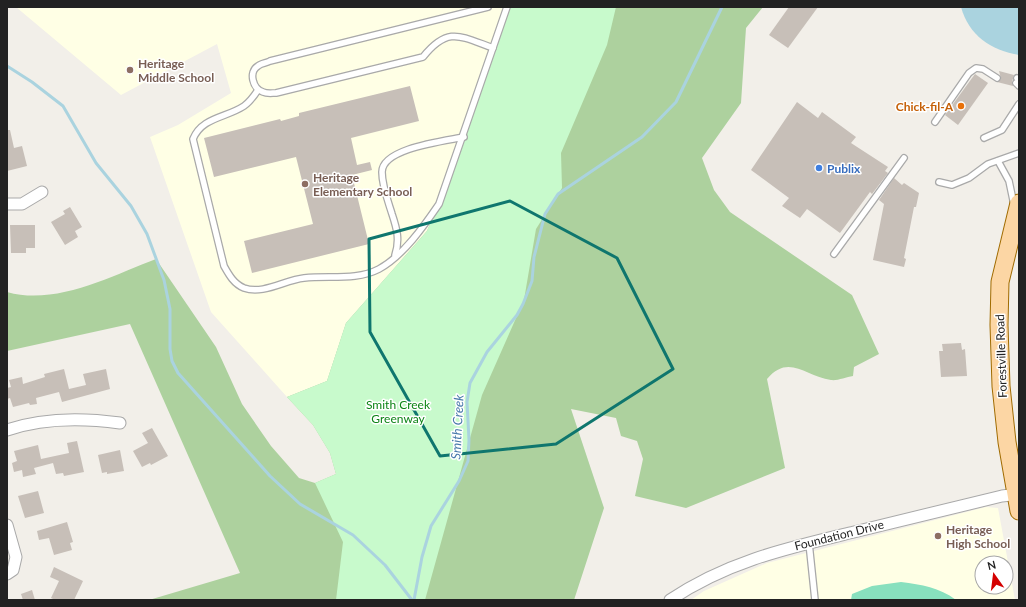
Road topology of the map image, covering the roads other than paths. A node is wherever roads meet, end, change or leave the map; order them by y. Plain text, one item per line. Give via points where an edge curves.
1 (488, 7) edge
2 (507, 7) edge
3 (493, 48) junction
4 (998, 75) dead end
5 (258, 90) junction
6 (1019, 104) edge
7 (935, 122) dead end
8 (464, 137) junction
9 (984, 138) dead end
10 (1019, 153) edge
11 (904, 158) dead end
12 (998, 161) junction
13 (939, 182) dead end
14 (42, 192) dead end
15 (7, 204) edge
16 (1017, 207) edge
17 (834, 254) dead end
18 (394, 257) junction
19 (120, 422) dead end
20 (7, 430) edge
21 (1018, 500) edge
22 (7, 525) edge
23 (809, 543) junction
24 (7, 574) edge
25 (670, 600) edge
26 (815, 600) edge

1 - 5 lane via 258,66 252,73
2 - 3 lane
3 - 5 lane via 468,39 445,37 435,43 423,57 276,93
3 - 8 lane
4 - 7 lane via 976,68 969,73
5 - 18 lane via 243,106 205,122 193,139 224,266 230,278 243,288 261,288 303,278 346,277 371,273
6 - 9 lane via 1002,130
8 - 18 lane via 440,204 422,229
8 - 18 lane via 398,153 383,165 383,180 399,236
10 - 12 lane
11 - 17 lane
12 - 13 lane via 988,164 970,178 958,183 952,185
12 - 16 lane via 1009,181
14 - 15 street via 22,204
16 - 21 main road, Forestville Road via 1000,282 998,325 1007,442
19 - 20 street via 57,421 16,426
21 - 23 street, Foundation Drive via 1002,496
22 - 24 street via 16,556 13,570
23 - 25 street, Foundation Drive via 730,567 693,585
23 - 26 lane

